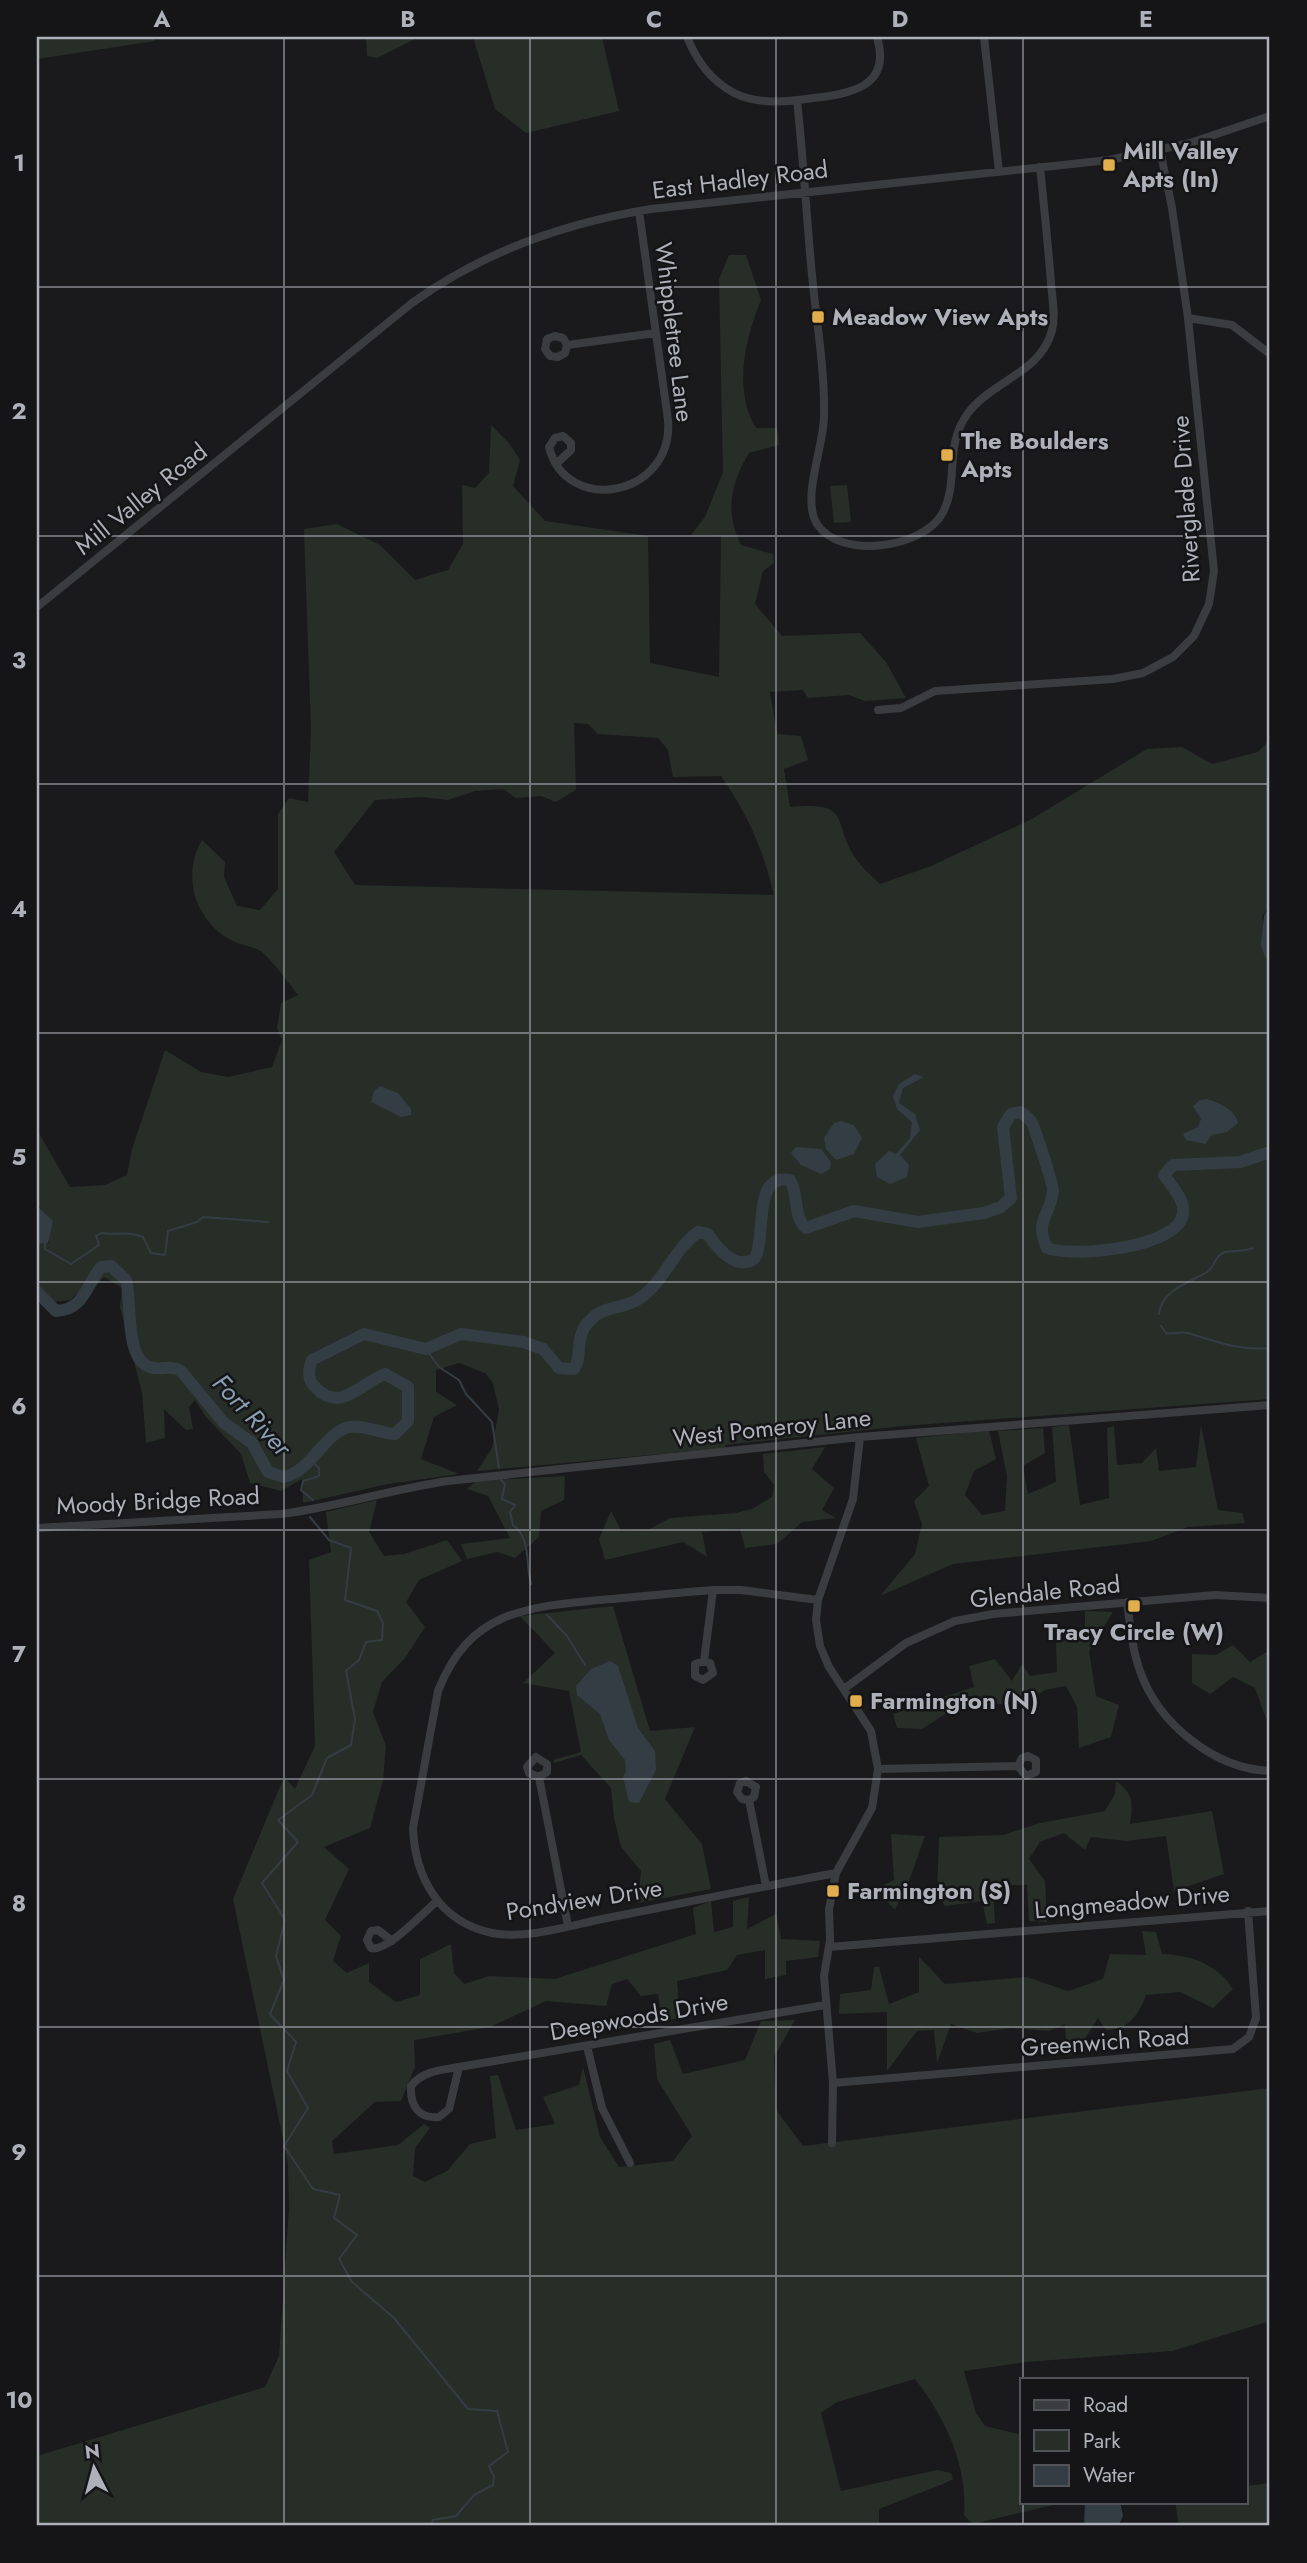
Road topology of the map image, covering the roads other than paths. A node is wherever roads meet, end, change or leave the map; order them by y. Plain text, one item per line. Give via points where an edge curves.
1 (687, 37) edge
2 (877, 37) edge
3 (984, 37) edge
4 (797, 100) junction
5 (1270, 116) edge
6 (1160, 150) junction
7 (1040, 167) junction
8 (999, 172) junction
9 (805, 191) junction
10 (639, 211) junction
11 (1188, 318) junction
12 (656, 333) junction
13 (567, 345) dead end
14 (1270, 354) edge
15 (269, 421) joint
16 (557, 463) dead end
17 (37, 607) edge
18 (878, 710) dead end
19 (1270, 1405) edge
20 (860, 1437) junction
21 (281, 1514) joint
22 (37, 1528) edge
23 (713, 1590) junction
24 (1270, 1598) edge
25 (818, 1600) junction
26 (1127, 1602) junction
27 (704, 1661) dead end
28 (844, 1689) junction
29 (1018, 1766) dead end
30 (878, 1769) junction
31 (1270, 1771) edge
32 (539, 1777) dead end
33 (748, 1800) dead end
34 (836, 1873) junction
35 (766, 1886) junction
36 (437, 1901) junction
37 (1248, 1911) junction
38 (1270, 1911) edge
39 (568, 1926) junction
40 (392, 1941) dead end
41 (829, 1947) junction
42 (825, 2005) junction
43 (587, 2046) junction
44 (459, 2067) junction
45 (833, 2082) junction
46 (832, 2143) dead end
47 (630, 2163) dead end

1 - 4 street via 704,69 732,92 760,100
2 - 4 street via 878,65 865,85 846,94
3 - 8 street
4 - 9 street
5 - 6 street, East Hadley Road
6 - 7 street, East Hadley Road
6 - 11 street, Riverglade Drive
7 - 8 street, East Hadley Road
7 - 9 street via 1052,332 1032,364 986,393 964,418 952,449 947,503 937,521 914,538 853,546 832,539 815,520 811,498 824,414
8 - 9 street, East Hadley Road
9 - 10 street, East Hadley Road
10 - 12 street, Whippletree Lane
10 - 15 street, East Hadley Road via 552,232 462,270 412,303
11 - 14 street via 1232,325
11 - 18 street, Riverglade Drive via 1214,578 1208,607 1191,640 1168,660 1132,676 942,690 901,708
12 - 13 street
12 - 16 street, Whippletree Lane via 669,426 655,468 634,485 601,489 575,481
15 - 17 street, Mill Valley Road
19 - 20 street, West Pomeroy Lane
20 - 21 street, West Pomeroy Lane via 448,1481
20 - 25 street via 853,1499
21 - 22 street, Moody Bridge Road
23 - 25 street, Pondview Drive
23 - 27 street
23 - 36 street, Pondview Drive via 524,1608 490,1623 461,1649 438,1691 413,1828 418,1869
24 - 26 street, Glendale Road via 1215,1595
25 - 28 street via 820,1646
26 - 28 street, Glendale Road via 955,1621 905,1643
26 - 31 street via 1141,1674 1166,1716 1209,1752 1240,1766
28 - 30 street via 871,1731
29 - 30 street
30 - 34 street via 872,1808
32 - 39 street
33 - 35 street
34 - 35 street, Pondview Drive
34 - 41 street via 829,1909
35 - 39 street, Pondview Drive
36 - 39 street, Pondview Drive via 462,1921 491,1933 519,1934
36 - 40 street
37 - 38 street, Longmeadow Drive
37 - 41 street, Longmeadow Drive
37 - 45 street, Greenwich Road via 1256,2018 1249,2037 1233,2049
41 - 42 street
42 - 43 street, Deepwoods Drive
42 - 45 street
43 - 44 street, Deepwoods Drive
43 - 47 street via 599,2098
44 - 44 street, Deepwoods Drive via 415,2081 410,2097 421,2115 439,2117 449,2109
45 - 46 street

